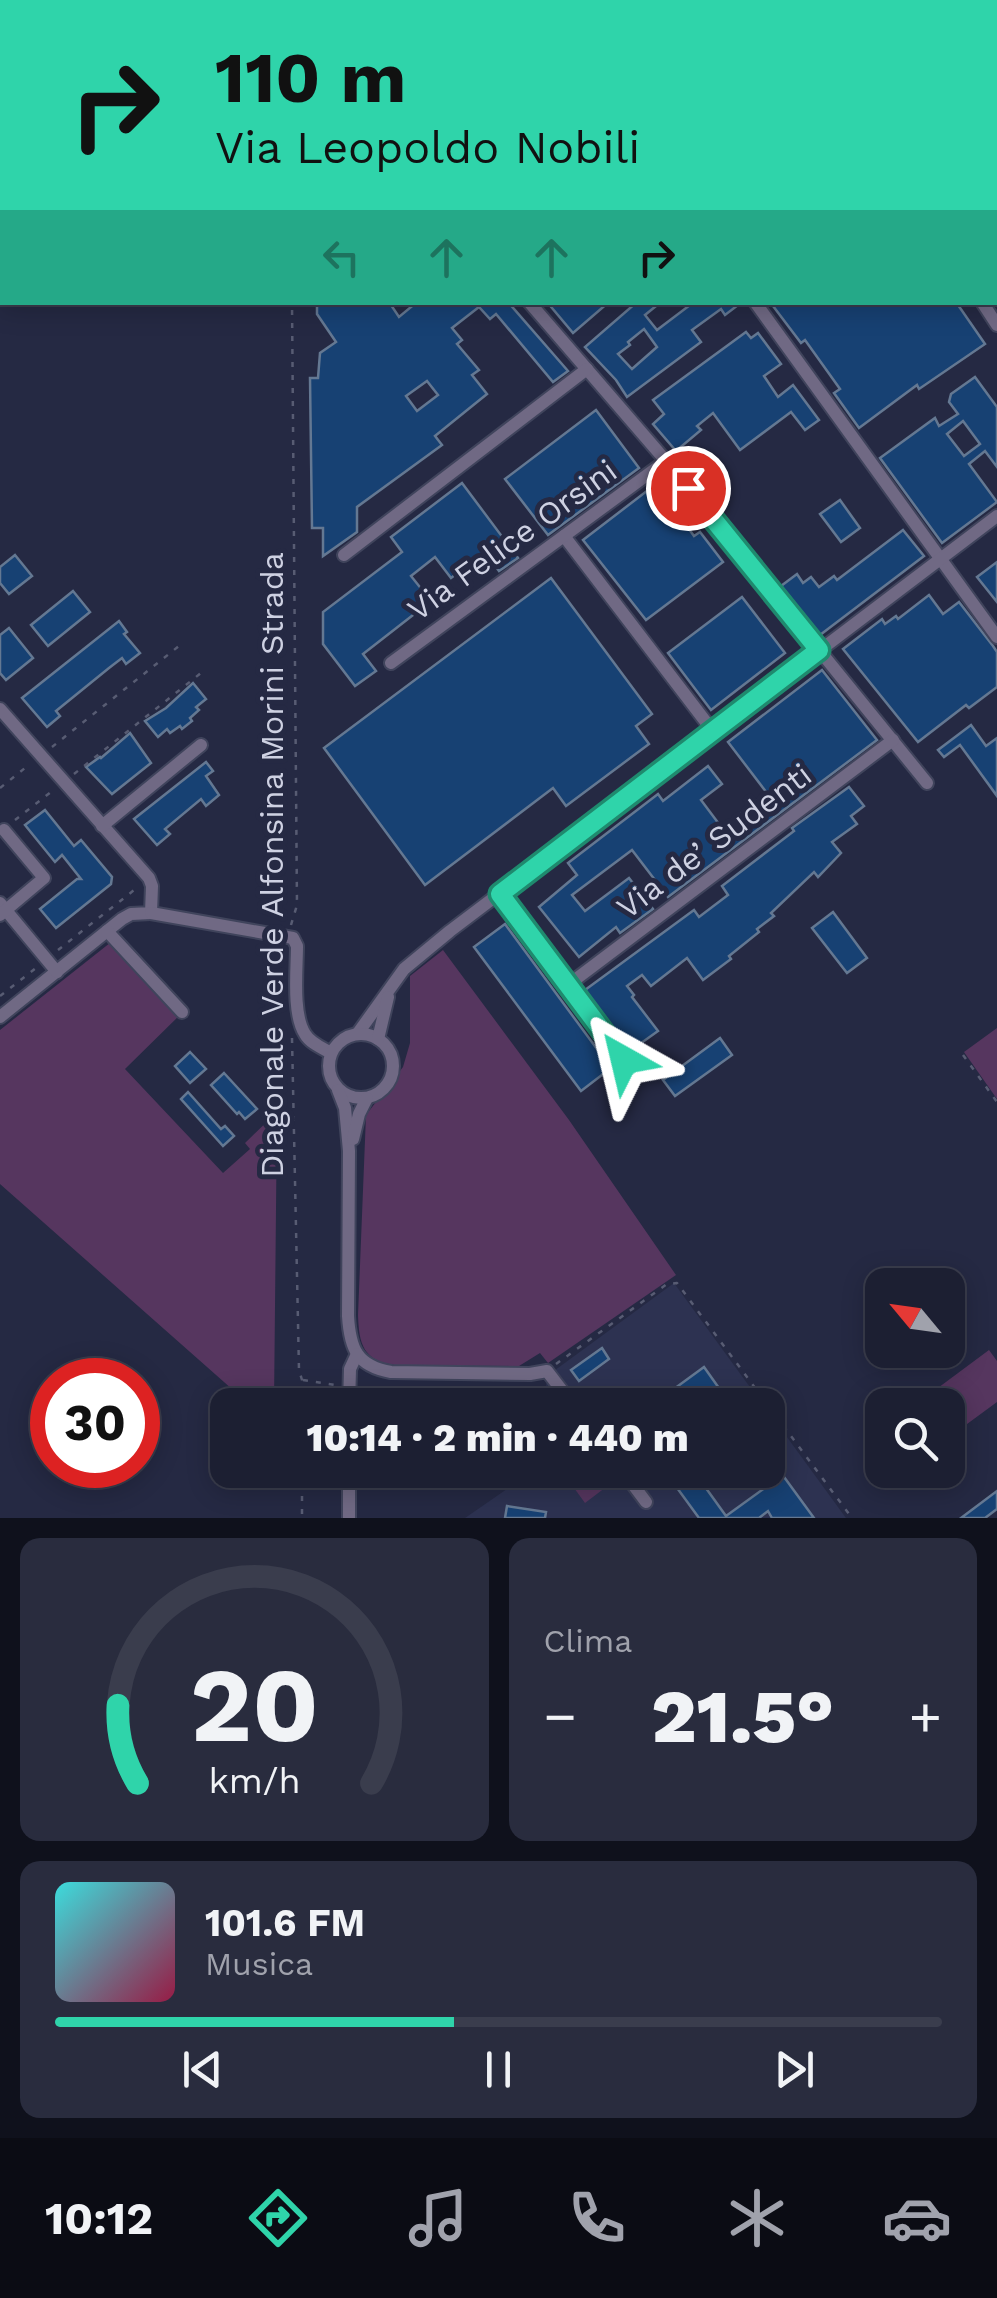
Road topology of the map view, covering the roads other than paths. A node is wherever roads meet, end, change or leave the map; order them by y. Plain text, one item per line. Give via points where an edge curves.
1 (532, 305) edge
2 (756, 305) edge
3 (587, 369) junction
4 (666, 461) junction
5 (997, 516) edge
6 (564, 536) junction
7 (344, 555) dead end
8 (941, 558) junction
9 (997, 637) edge
10 (819, 650) junction
11 (390, 663) dead end
12 (0, 709) edge
13 (712, 730) junction
14 (893, 740) junction
15 (202, 745) dead end
16 (927, 783) dead end
17 (102, 826) junction
18 (4, 830) road end
19 (500, 894) junction
20 (2, 909) edge
21 (151, 913) junction
22 (107, 931) junction
23 (404, 969) junction
24 (56, 972) junction
25 (568, 986) junction
26 (182, 1012) dead end
27 (0, 1017) edge
28 (358, 1034) junction
29 (378, 1038) junction
30 (331, 1053) junction
31 (624, 1060) dead end
32 (338, 1090) junction
33 (367, 1098) junction
34 (350, 1152) junction
35 (358, 1354) junction
36 (349, 1388) edge
37 (560, 1388) edge
38 (349, 1488) edge
39 (636, 1488) edge
40 (646, 1502) dead end
41 (349, 1518) edge

1 - 3 street
2 - 8 street
3 - 4 street
3 - 7 street
4 - 6 street, Via Felice Orsini
4 - 10 street
5 - 8 street
6 - 11 street, Via Felice Orsini
6 - 13 street
8 - 9 street
8 - 10 street
10 - 13 street
10 - 14 street
12 - 17 street
13 - 19 street
14 - 16 street
14 - 25 street, Via de’ Sudenti
15 - 17 street
17 - 21 street via 150,878
18 - 20 street via 44,878
19 - 23 street
19 - 25 street
20 - 24 street
21 - 22 street via 131,914
21 - 30 street via 293,938 303,1030
22 - 24 street
22 - 26 street
23 - 28 street
23 - 29 street via 386,1001
24 - 27 street
25 - 31 street
28 - 29 street
28 - 30 street
29 - 33 street via 391,1053 393,1072 384,1089
30 - 32 street via 329,1072
32 - 33 street
32 - 34 street
33 - 34 street
34 - 35 street via 348,1316
35 - 36 street
35 - 37 street via 369,1366 391,1372 547,1370
38 - 41 street
39 - 40 street

